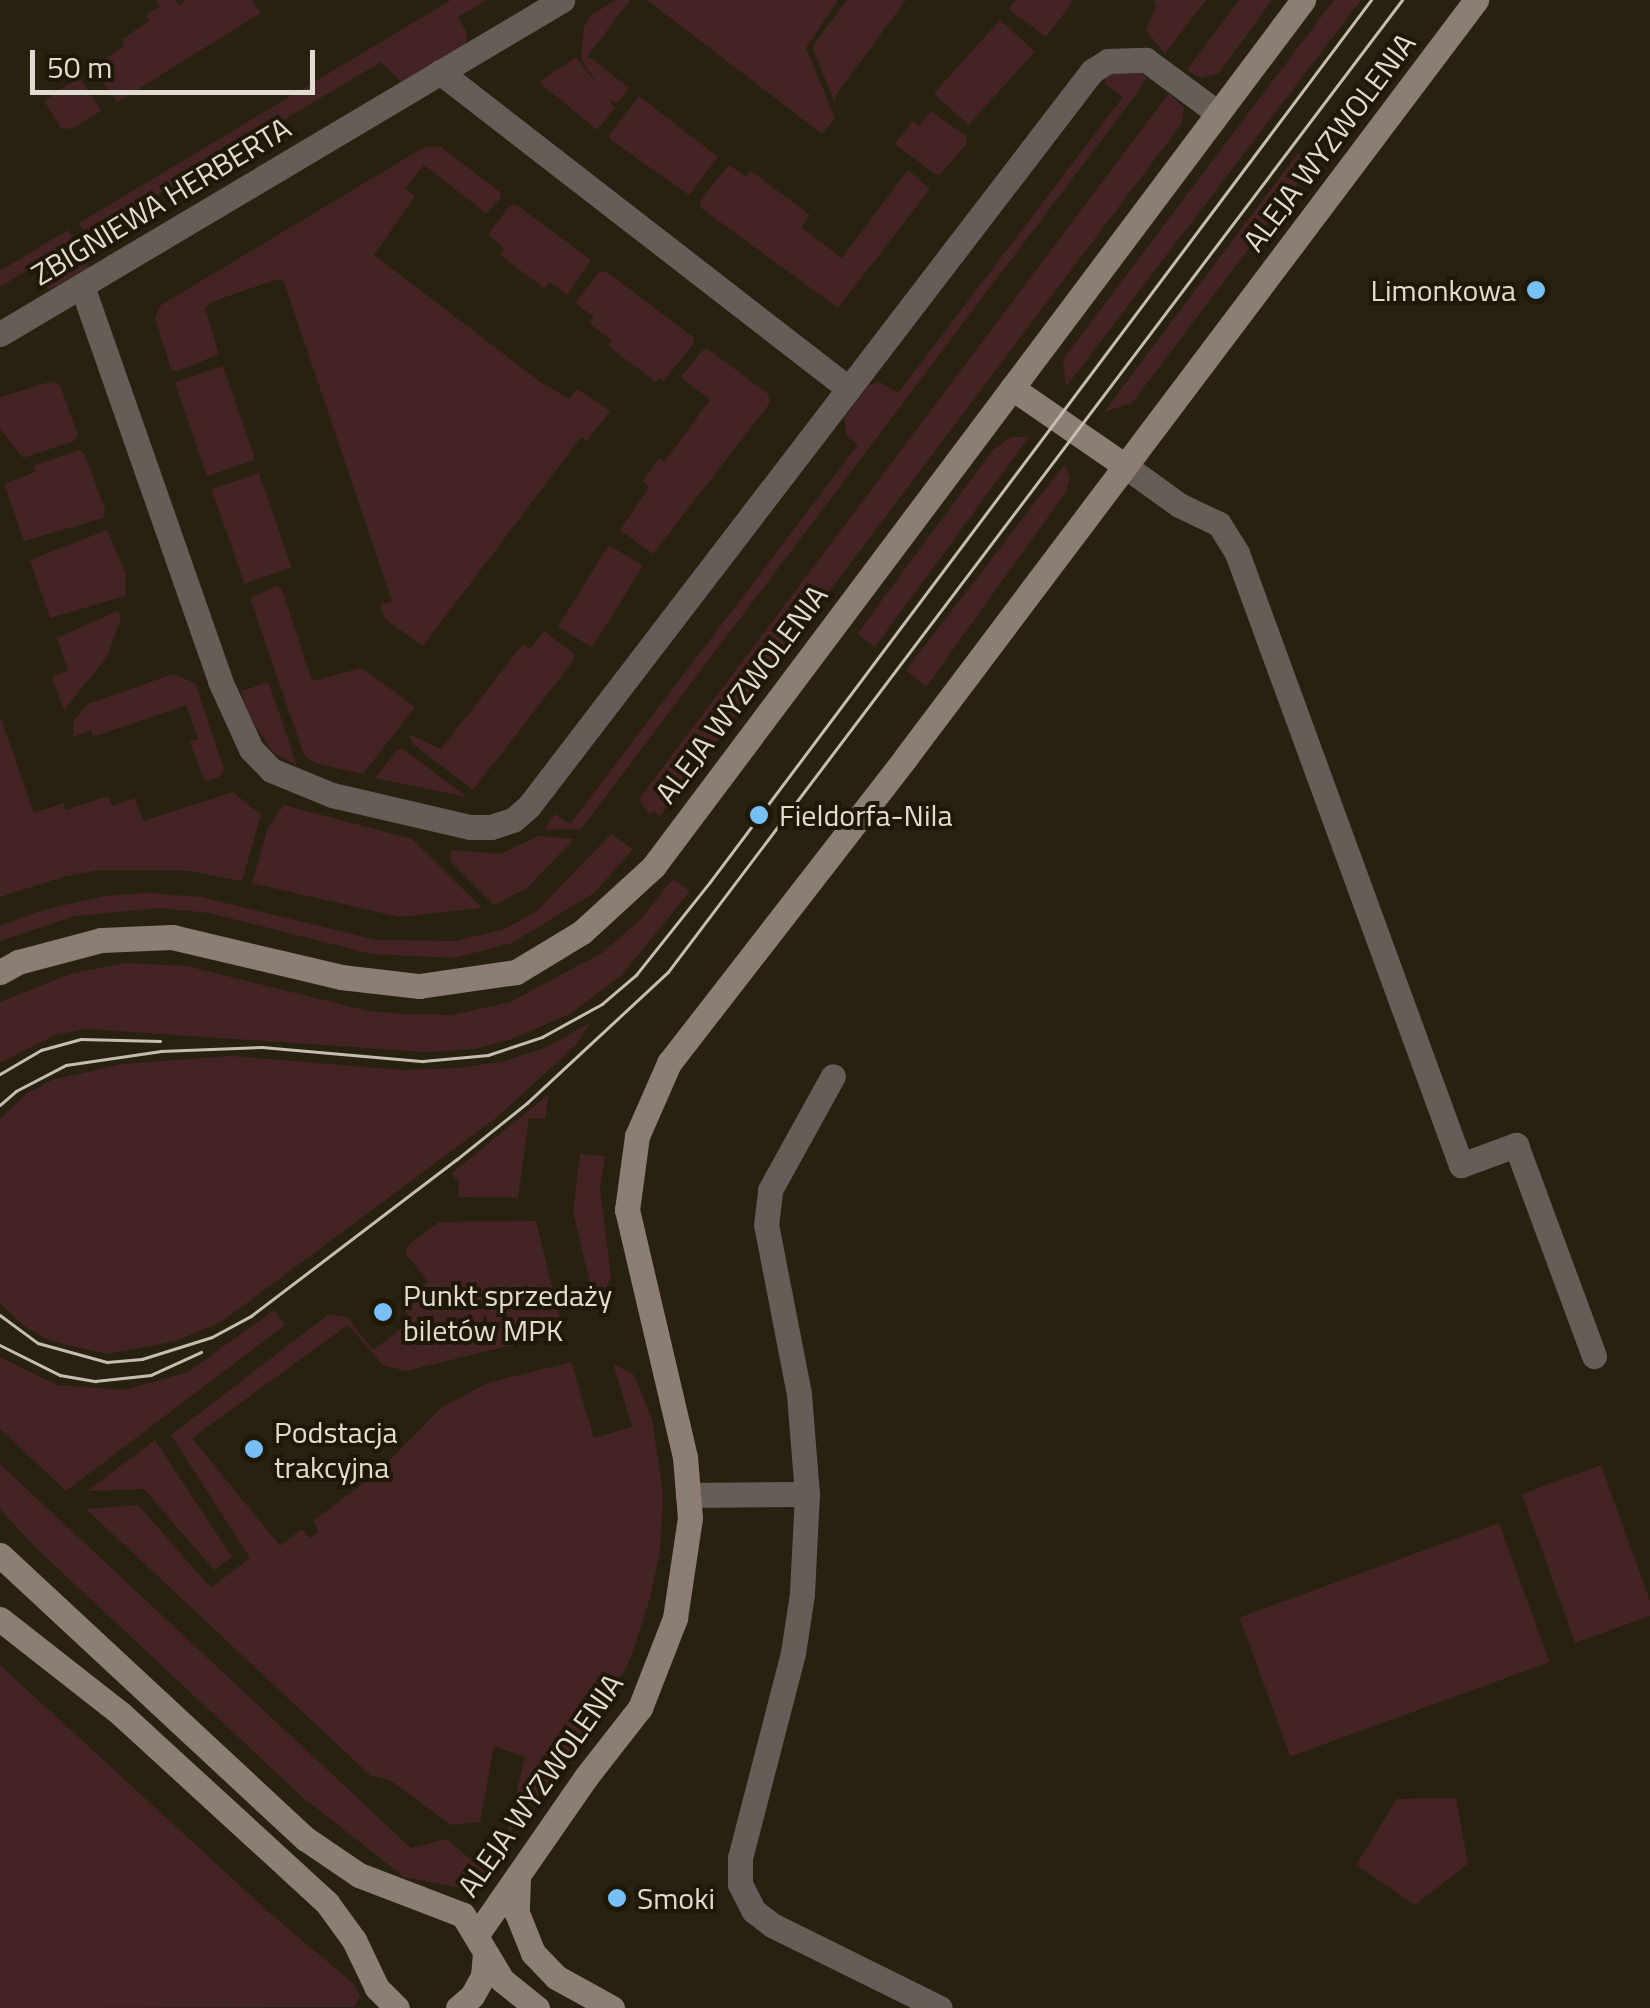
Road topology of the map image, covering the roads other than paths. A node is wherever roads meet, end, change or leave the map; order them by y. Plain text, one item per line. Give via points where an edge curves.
1 (562, 0) edge
2 (1303, 0) edge
3 (1476, 0) edge
4 (440, 72) junction
5 (1218, 113) junction
6 (82, 286) junction
7 (0, 334) edge
8 (1012, 388) junction
9 (849, 389) junction
10 (1125, 466) junction
11 (0, 972) edge
12 (834, 1076) dead end
13 (1594, 1356) dead end
14 (807, 1494) junction
15 (688, 1495) junction
16 (0, 1555) edge
17 (0, 1619) edge
18 (518, 1878) junction
19 (481, 1943) junction
20 (397, 2008) edge
21 (458, 2008) edge
22 (537, 2008) edge
23 (612, 2008) edge
24 (940, 2008) edge

1 - 4 street, ZBIGNIEWA HERBERTA
2 - 5 main road, ALEJA WYZWOLENIA
3 - 10 main road, ALEJA WYZWOLENIA
4 - 6 street, ZBIGNIEWA HERBERTA
4 - 9 street
5 - 8 main road, ALEJA WYZWOLENIA
5 - 9 street via 1146,60 1108,61 1092,70
6 - 7 street, ZBIGNIEWA HERBERTA
6 - 9 street via 220,680 252,749 271,770 332,795 470,826 512,820 529,806
8 - 10 main road
8 - 11 main road, ALEJA WYZWOLENIA via 653,867 607,913 534,962 498,978 419,986 341,977 172,937 100,940
10 - 13 street via 1219,524 1238,553 1461,1166 1516,1145
10 - 15 main road, ALEJA WYZWOLENIA via 662,1077 637,1136 628,1210
12 - 14 street via 770,1190 766,1225 800,1394
14 - 15 street
14 - 24 street via 793,1653 740,1858 740,1884 772,1925
15 - 18 main road, ALEJA WYZWOLENIA via 675,1618 640,1708
16 - 19 main road via 306,1839 359,1876 463,1916
17 - 20 main road via 121,1714 327,1903 377,1988
18 - 19 main road, ALEJA WYZWOLENIA
18 - 23 main road via 517,1913 533,1953 556,1976
19 - 21 main road, ALEJA WYZWOLENIA via 483,1976
19 - 22 main road via 502,1980

